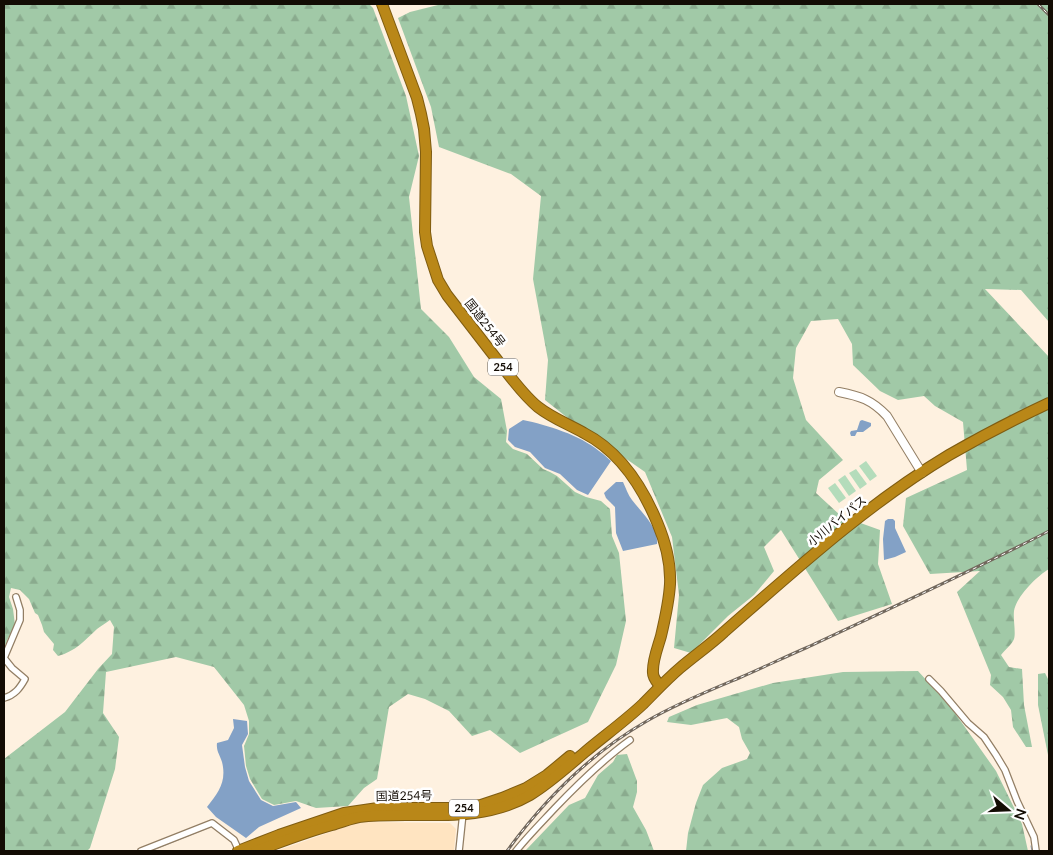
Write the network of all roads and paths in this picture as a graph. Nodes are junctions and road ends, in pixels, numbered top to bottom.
1 (382, 4) edge
2 (839, 392) dead end
3 (1049, 403) edge
4 (922, 473) junction
5 (16, 597) dead end
6 (929, 679) dead end
7 (660, 686) junction
8 (4, 698) edge
9 (630, 740) dead end
10 (463, 812) junction
11 (141, 851) edge
12 (238, 851) edge
13 (256, 851) edge
14 (459, 851) edge
15 (516, 851) edge
16 (1036, 851) edge

1 - 7 highway, 国道254号 / 254
2 - 4 street
3 - 4 highway, 小川バイパス / 254
4 - 7 highway, 小川バイパス / 254
5 - 8 street
6 - 16 street
7 - 10 highway, 国道254号 / 254
9 - 15 street
10 - 12 highway, 国道254号 / 254
10 - 13 highway, 国道254号 / 254
10 - 14 street
11 - 12 street

